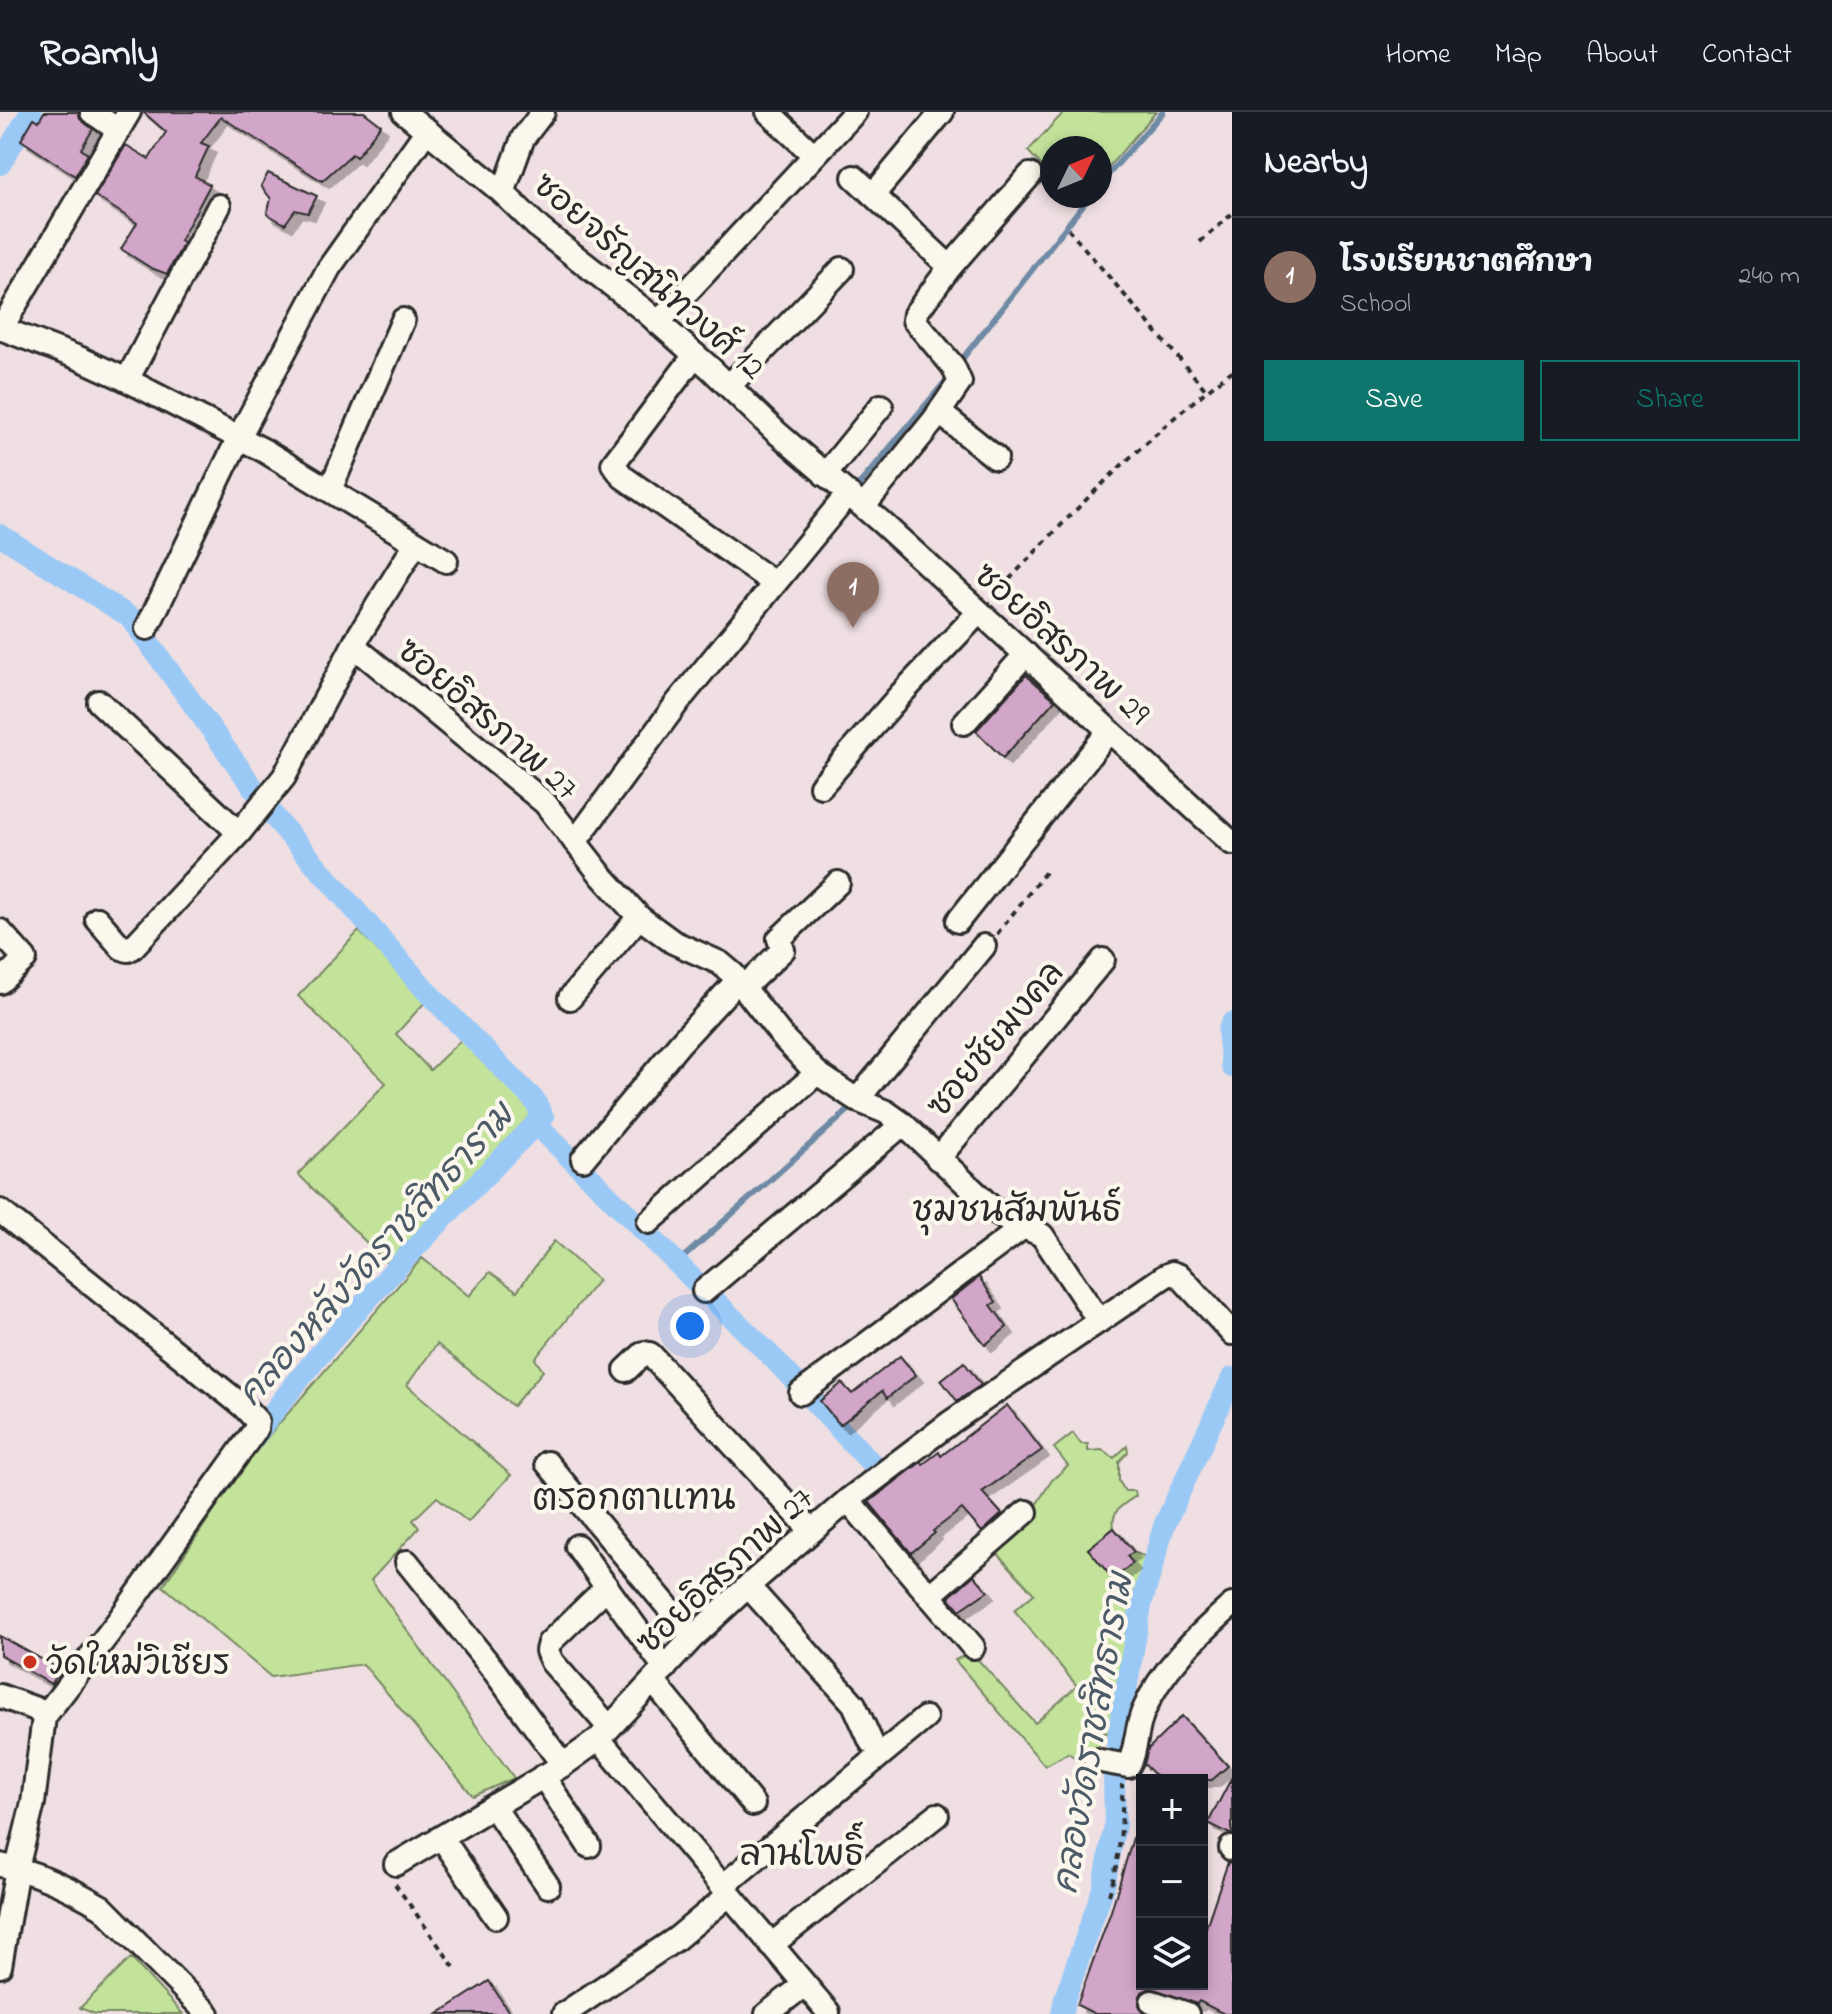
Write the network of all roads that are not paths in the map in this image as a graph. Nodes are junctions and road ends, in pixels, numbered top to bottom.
1 (92, 112) edge
2 (404, 112) edge
3 (543, 112) edge
4 (768, 112) edge
5 (855, 112) edge
6 (942, 112) edge
7 (124, 121) edge
8 (427, 130) junction
9 (814, 155) junction
10 (1030, 175) dead end
11 (854, 177) dead end
12 (503, 193) junction
13 (873, 195) junction
14 (219, 206) dead end
15 (950, 267) junction
16 (842, 269) dead end
17 (403, 320) dead end
18 (658, 323) junction
19 (0, 328) edge
20 (695, 355) junction
21 (127, 380) junction
22 (729, 386) junction
23 (881, 406) dead end
24 (939, 412) junction
25 (238, 439) junction
26 (996, 458) dead end
27 (825, 475) junction
28 (330, 490) junction
29 (856, 500) junction
30 (416, 543) junction
31 (446, 561) dead end
32 (774, 583) junction
33 (979, 612) junction
34 (147, 628) dead end
35 (354, 646) junction
36 (1026, 654) junction
37 (99, 702) dead end
38 (964, 723) dead end
39 (1109, 731) junction
40 (821, 786) dead end
41 (246, 825) junction
42 (575, 842) junction
43 (1232, 843) edge
44 (838, 883) dead end
45 (639, 917) junction
46 (97, 919) dead end
47 (958, 921) dead end
48 (0, 931) edge
49 (984, 946) road end
50 (1103, 960) dead end
51 (0, 982) edge
52 (741, 984) junction
53 (570, 998) dead end
54 (817, 1073) junction
55 (857, 1100) junction
56 (903, 1124) junction
57 (583, 1159) dead end
58 (938, 1159) junction
59 (0, 1211) edge
60 (649, 1222) dead end
61 (1022, 1228) junction
62 (704, 1291) dead end
63 (1099, 1321) junction
64 (1232, 1333) edge
65 (626, 1370) dead end
66 (801, 1393) dead end
67 (547, 1463) dead end
68 (848, 1500) junction
69 (1026, 1512) dead end
70 (812, 1531) junction
71 (577, 1546) dead end
72 (407, 1562) dead end
73 (748, 1586) junction
74 (607, 1587) junction
75 (929, 1596) junction
76 (1232, 1605) edge
77 (693, 1637) junction
78 (973, 1647) dead end
79 (659, 1674) junction
80 (0, 1696) edge
81 (44, 1717) junction
82 (925, 1718) dead end
83 (604, 1733) junction
84 (871, 1742) dead end
85 (1095, 1760) dead end
86 (553, 1770) junction
87 (753, 1804) dead end
88 (493, 1806) junction
89 (937, 1815) dead end
90 (442, 1838) junction
91 (589, 1846) dead end
92 (396, 1864) road end
93 (20, 1870) edge
94 (548, 1886) dead end
95 (727, 1890) junction
96 (496, 1917) dead end
97 (771, 1945) junction
98 (0, 1966) edge
99 (804, 1985) junction
100 (1152, 2002) dead end
101 (828, 2012) dead end
102 (208, 2014) edge
103 (564, 2014) edge
104 (767, 2014) edge
105 (1187, 2014) edge

1 - 7 street
2 - 8 street, ซอยจรัญสนิทวงศ์ 12
3 - 12 street
4 - 9 street
5 - 9 street
6 - 13 street
7 - 19 street
8 - 12 street, ซอยจรัญสนิทวงศ์ 12
8 - 25 street
9 - 18 street
10 - 15 street
11 - 13 street
12 - 18 street, ซอยจรัญสนิทวงศ์ 12
13 - 15 street
14 - 21 street
15 - 24 street
16 - 22 street
17 - 28 street
18 - 20 street, ซอยจรัญสนิทวงศ์ 12
19 - 21 street
20 - 22 street, ซอยจรัญสนิทวงศ์ 12
20 - 32 street
21 - 25 street
22 - 27 street, ซอยจรัญสนิทวงศ์ 12
23 - 27 street
24 - 26 street
24 - 29 street
25 - 28 street
25 - 34 street
27 - 29 street, ซอยจรัญสนิทวงศ์ 12
28 - 30 street
29 - 32 street
29 - 33 street, ซอยอิสรภาพ 29
30 - 31 street
30 - 35 street
32 - 42 street
33 - 36 street, ซอยอิสรภาพ 29
33 - 40 street
35 - 41 street
35 - 42 street, ซอยอิสรภาพ 27
36 - 38 street
36 - 39 street, ซอยอิสรภาพ 29
37 - 41 street
39 - 43 street, ซอยอิสรภาพ 29
39 - 47 street
41 - 46 street
42 - 45 street, ซอยอิสรภาพ 27
44 - 52 street
45 - 52 street, ซอยอิสรภาพ 27
45 - 53 street
48 - 51 street
49 - 55 street
50 - 58 street, ซอยชัยมงคล
52 - 54 street, ซอยอิสรภาพ 27
52 - 57 street
54 - 55 street, ซอยอิสรภาพ 27
54 - 60 street
55 - 56 street, ซอยอิสรภาพ 27
56 - 58 street, ซอยอิสรภาพ 27
56 - 62 street
58 - 61 street, ซอยอิสรภาพ 27
59 - 81 street
61 - 63 street, ซอยอิสรภาพ 27
61 - 66 street
63 - 64 street, ซอยอิสรภาพ 27
63 - 68 street, ซอยอิสรภาพ 27
65 - 70 street
67 - 77 street
68 - 70 street, ซอยอิสรภาพ 27
68 - 75 street
69 - 75 street
70 - 73 street, ซอยอิสรภาพ 27
71 - 74 street
72 - 86 street
73 - 77 street, ซอยอิสรภาพ 27
73 - 84 street
74 - 79 street
74 - 83 street
75 - 78 street
76 - 85 street
77 - 79 street, ซอยอิสรภาพ 27
79 - 83 street, ซอยอิสรภาพ 27
79 - 87 street
80 - 81 street
81 - 93 street
82 - 95 street
83 - 86 street, ซอยอิสรภาพ 27
83 - 95 street
86 - 88 street, ซอยอิสรภาพ 27
86 - 91 street
88 - 90 street, ซอยอิสรภาพ 27
88 - 94 street
89 - 97 street
90 - 92 street, ซอยอิสรภาพ 27
90 - 96 street
93 - 98 street
93 - 102 street
95 - 97 street
95 - 103 street
97 - 99 street
99 - 101 street
99 - 104 street
100 - 105 street

